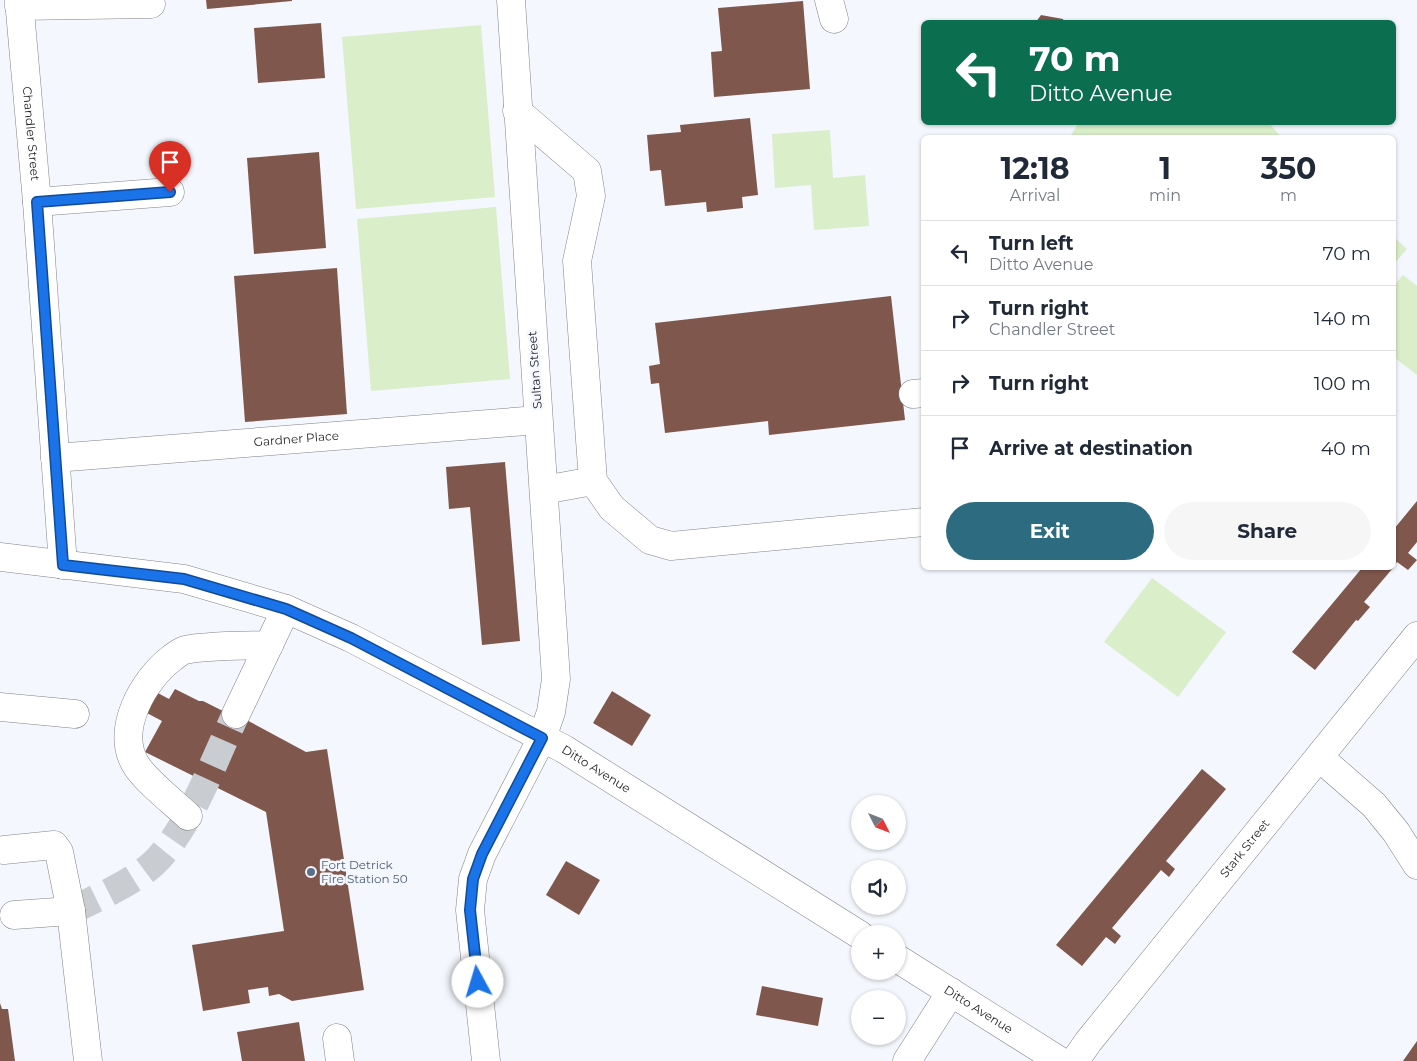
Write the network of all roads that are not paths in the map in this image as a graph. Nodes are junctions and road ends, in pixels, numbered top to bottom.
1 (514, 0) edge
2 (19, 3) edge
3 (151, 4) dead end
4 (516, 111) junction
5 (170, 192) dead end
6 (37, 202) junction
7 (538, 420) junction
8 (55, 458) junction
9 (593, 481) junction
10 (544, 490) junction
11 (921, 522) edge
12 (0, 558) edge
13 (63, 565) junction
14 (286, 609) junction
15 (1417, 636) edge
16 (269, 644) junction
17 (0, 707) edge
18 (75, 714) dead end
19 (236, 714) tunnel mouth
20 (542, 738) junction
21 (1320, 758) junction
22 (188, 816) dead end
23 (4, 850) dead end
24 (1417, 865) edge
25 (71, 911) junction
26 (14, 915) dead end
27 (851, 929) edge
28 (906, 964) edge
29 (951, 992) junction
30 (88, 1061) edge
31 (486, 1061) edge
32 (907, 1061) edge
33 (1060, 1061) edge
34 (1075, 1061) edge

1 - 4 street, Sultan Street
2 - 3 street
2 - 6 street, Chandler Street
4 - 7 street, Sultan Street
4 - 9 street
5 - 6 street
6 - 8 street, Chandler Street
7 - 8 street, Gardner Place
7 - 10 street, Sultan Street
8 - 13 street, Chandler Street
9 - 10 street
9 - 11 street
10 - 20 street, Sultan Street
12 - 13 street, Ditto Avenue
13 - 14 street, Ditto Avenue
14 - 16 street
14 - 20 street, Ditto Avenue
15 - 21 street, Stark Street
16 - 19 street
16 - 22 street
17 - 18 street
20 - 27 street, Ditto Avenue
20 - 31 street, Sultan Street
21 - 24 street
21 - 34 street, Stark Street
23 - 25 street
25 - 26 street
25 - 30 street
28 - 29 street, Ditto Avenue
29 - 32 street
29 - 33 street, Ditto Avenue

